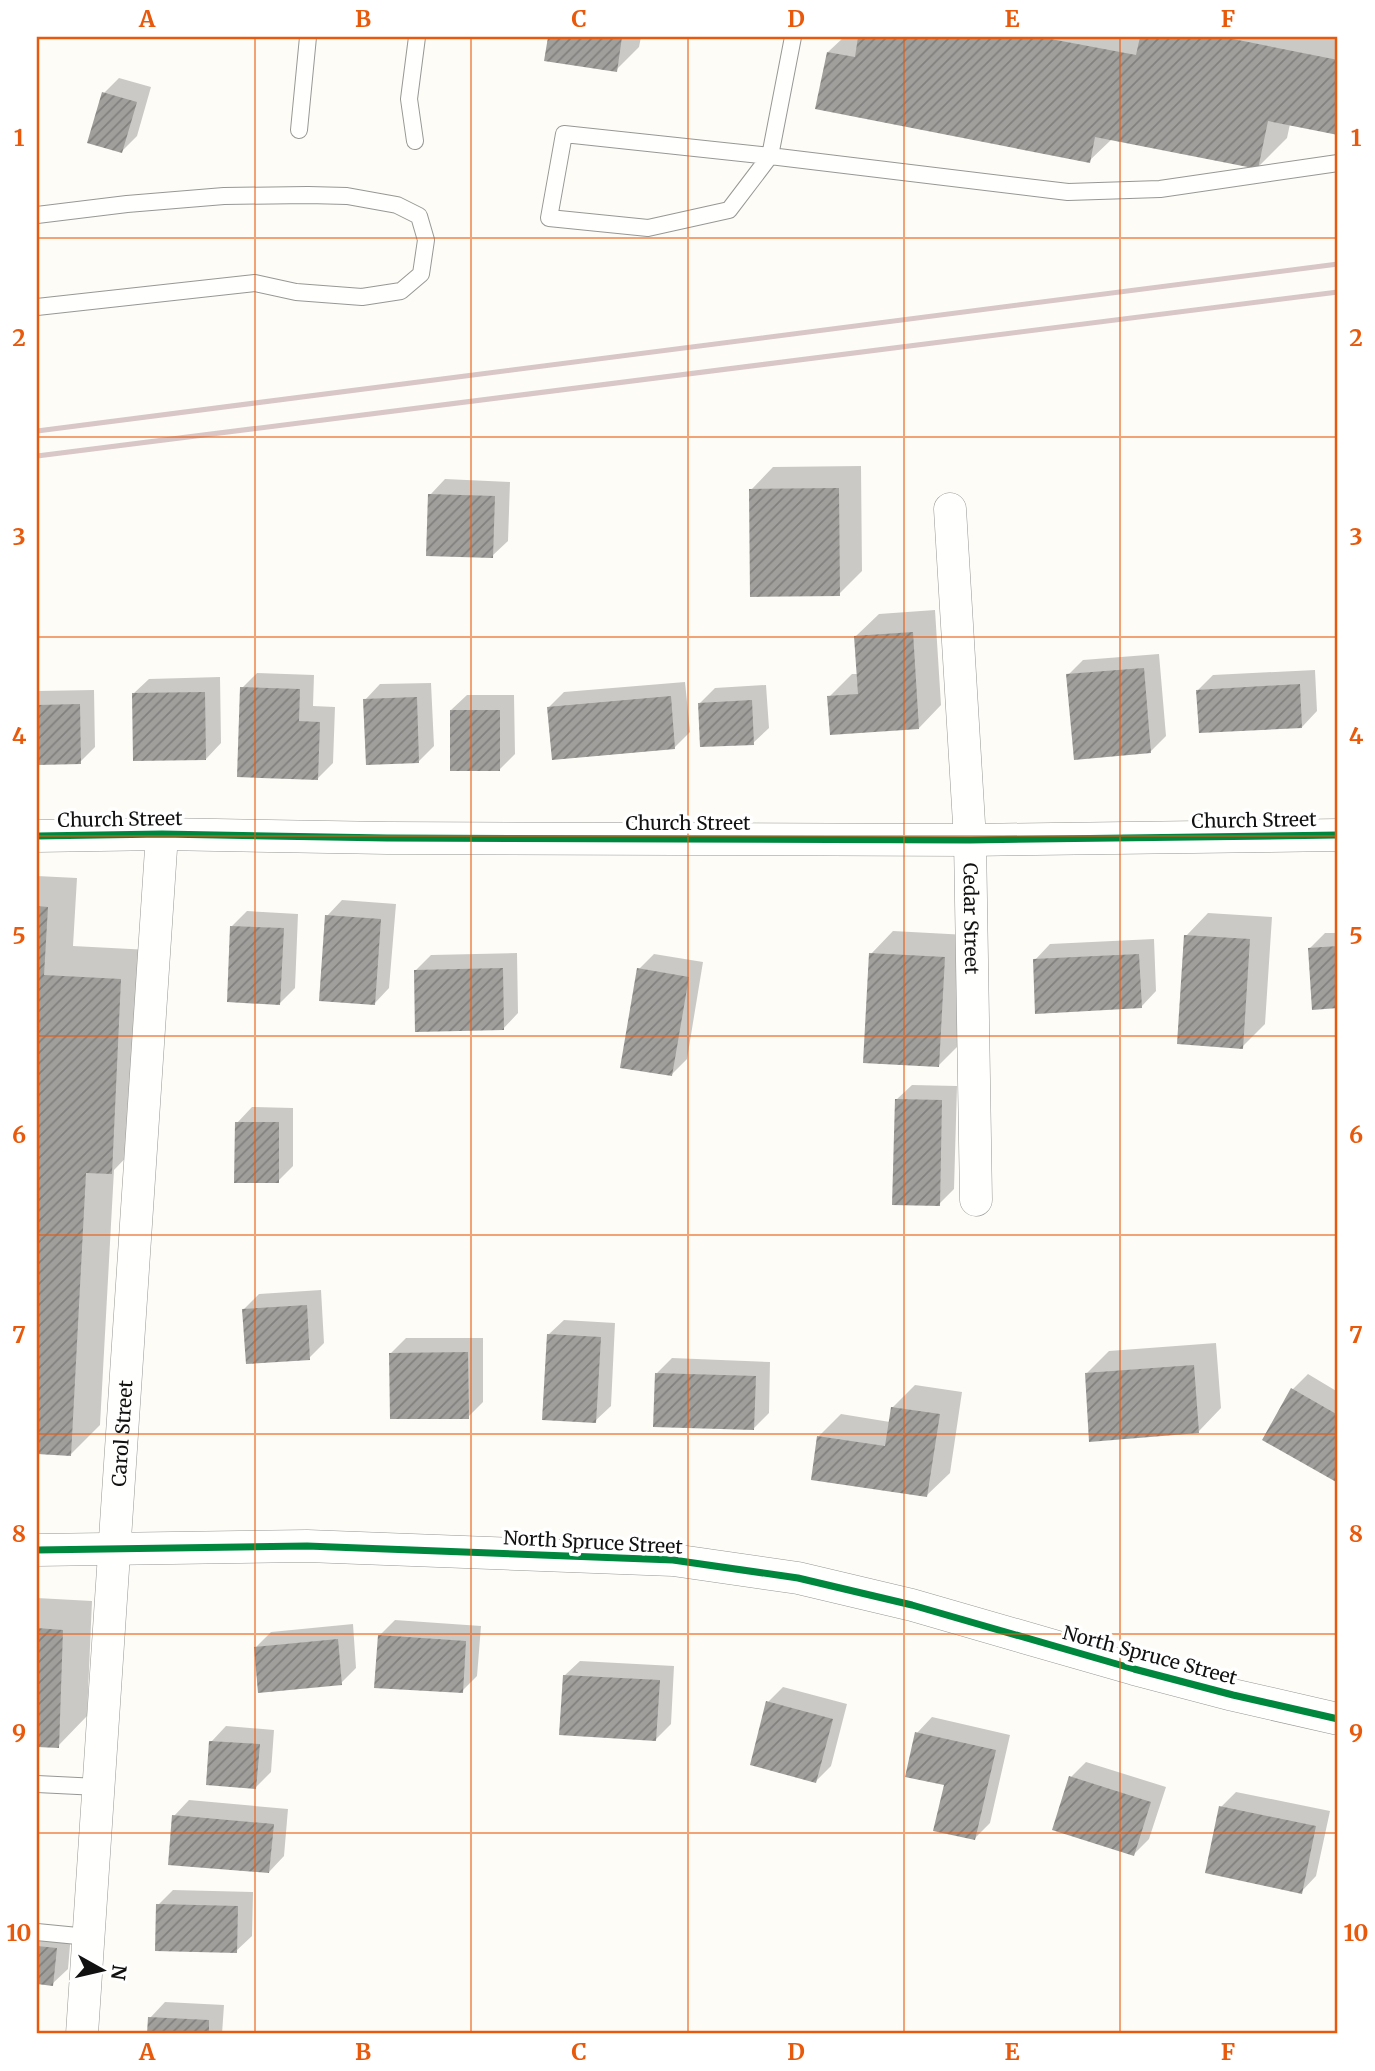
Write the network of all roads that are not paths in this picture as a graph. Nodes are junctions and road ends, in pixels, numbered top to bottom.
1 (308, 37) edge
2 (417, 37) edge
3 (793, 37) edge
4 (299, 130) dead end
5 (415, 141) dead end
6 (770, 156) junction
7 (1338, 163) edge
8 (37, 215) edge
9 (37, 307) edge
10 (950, 509) dead end
11 (162, 834) junction
12 (1338, 835) edge
13 (37, 836) edge
14 (970, 840) junction
15 (976, 1200) dead end
16 (37, 1549) edge
17 (114, 1549) junction
18 (1338, 1719) edge
19 (37, 1784) edge
20 (98, 1787) junction
21 (37, 1932) edge
22 (88, 1937) junction
23 (82, 2034) edge

1 - 4 lane
2 - 5 lane
3 - 6 lane
6 - 6 lane
6 - 7 lane
8 - 9 lane
10 - 14 street, Cedar Street
11 - 13 street, Church Street
11 - 14 street, Church Street
11 - 17 street, Carol Street
12 - 14 street, Church Street
14 - 15 street, Cedar Street
16 - 17 street, North Spruce Street
17 - 18 street, North Spruce Street
17 - 20 street, Carol Street
19 - 20 lane
20 - 22 street, Carol Street
21 - 22 lane
22 - 23 street, Carol Street

